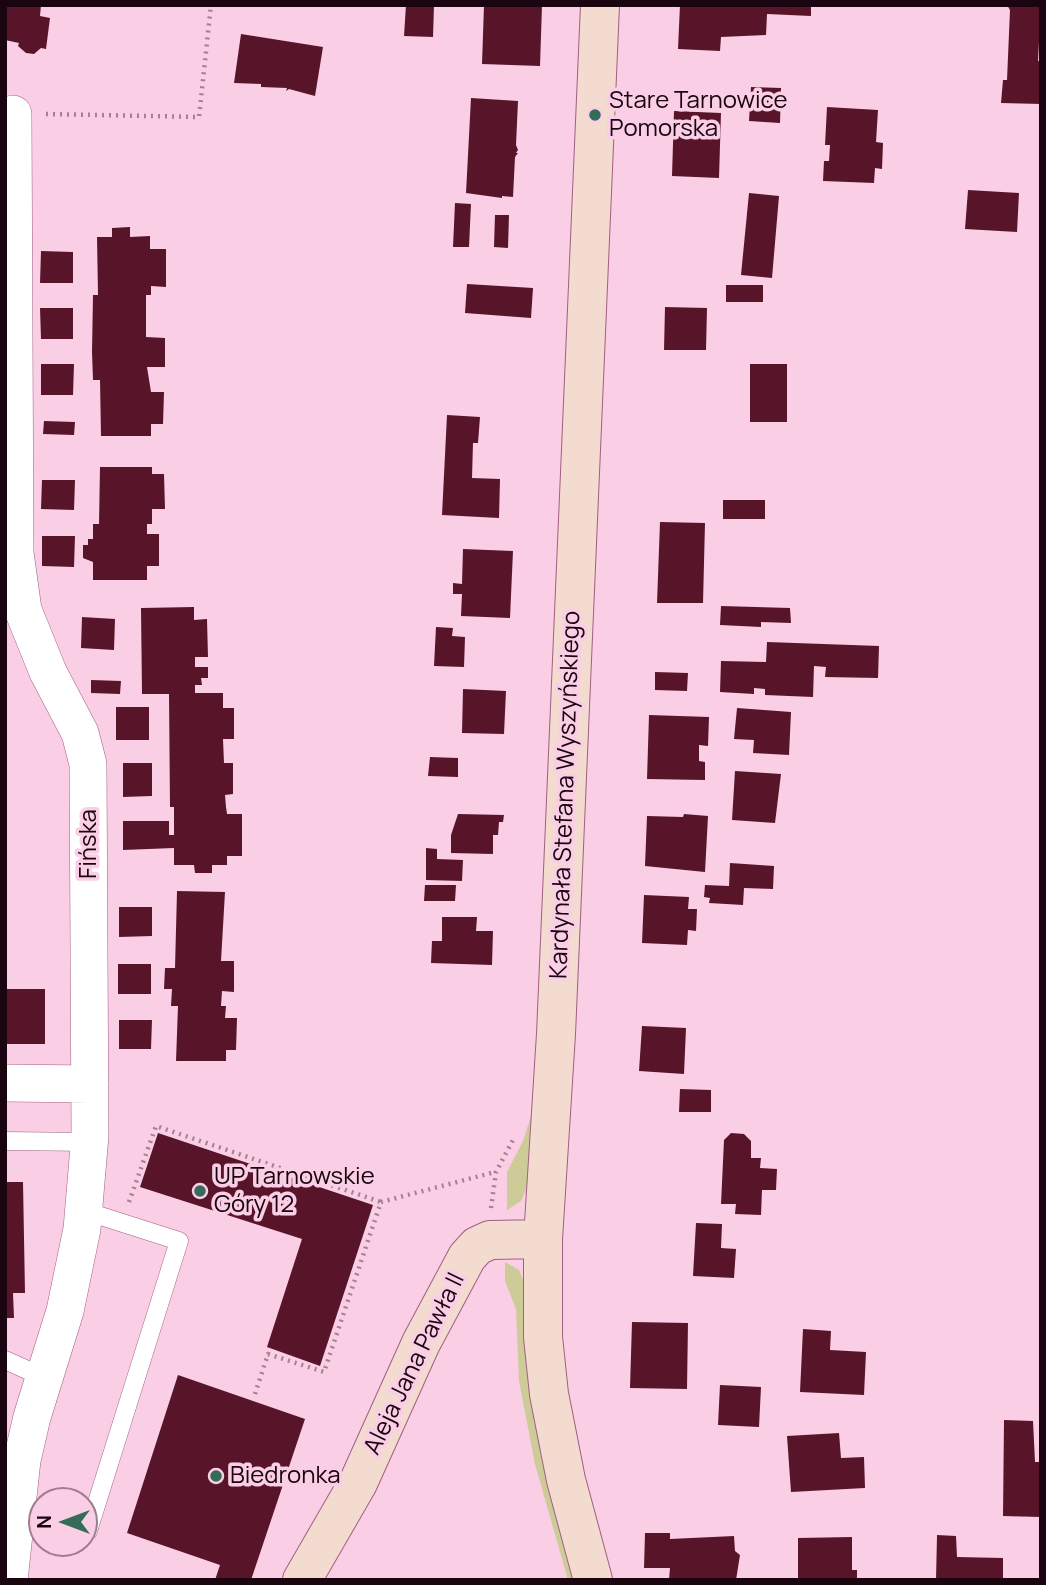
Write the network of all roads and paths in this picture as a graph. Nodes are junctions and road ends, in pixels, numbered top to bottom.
1 (211, 5) edge
2 (600, 5) edge
3 (13, 114) joint
4 (9, 270) edge
5 (14, 610) edge
6 (5, 1083) edge
7 (90, 1084) junction
8 (5, 1140) edge
9 (90, 1142) junction
10 (496, 1172) dead end
11 (122, 1200) dead end
12 (381, 1202) junction
13 (85, 1211) junction
14 (543, 1239) junction
15 (5, 1360) edge
16 (43, 1377) junction
17 (255, 1394) dead end
18 (98, 1499) edge
19 (28, 1519) edge
20 (9, 1580) edge
21 (302, 1580) edge
22 (593, 1580) edge

1 - 3 path
2 - 14 street, Kardynała Stefana Wyszyńskiego
3 - 4 street, Fińska
4 - 5 street, Fińska
5 - 7 street, Fińska
6 - 7 street
7 - 9 street, Fińska
8 - 9 lane
9 - 13 street, Fińska
10 - 12 path
11 - 12 path
12 - 17 path
13 - 16 street, Fińska
13 - 18 lane
14 - 21 street, Aleja Jana Pawła II
14 - 22 street, Kardynała Stefana Wyszyńskiego
15 - 16 lane
16 - 19 street, Fińska
19 - 20 street, Fińska

